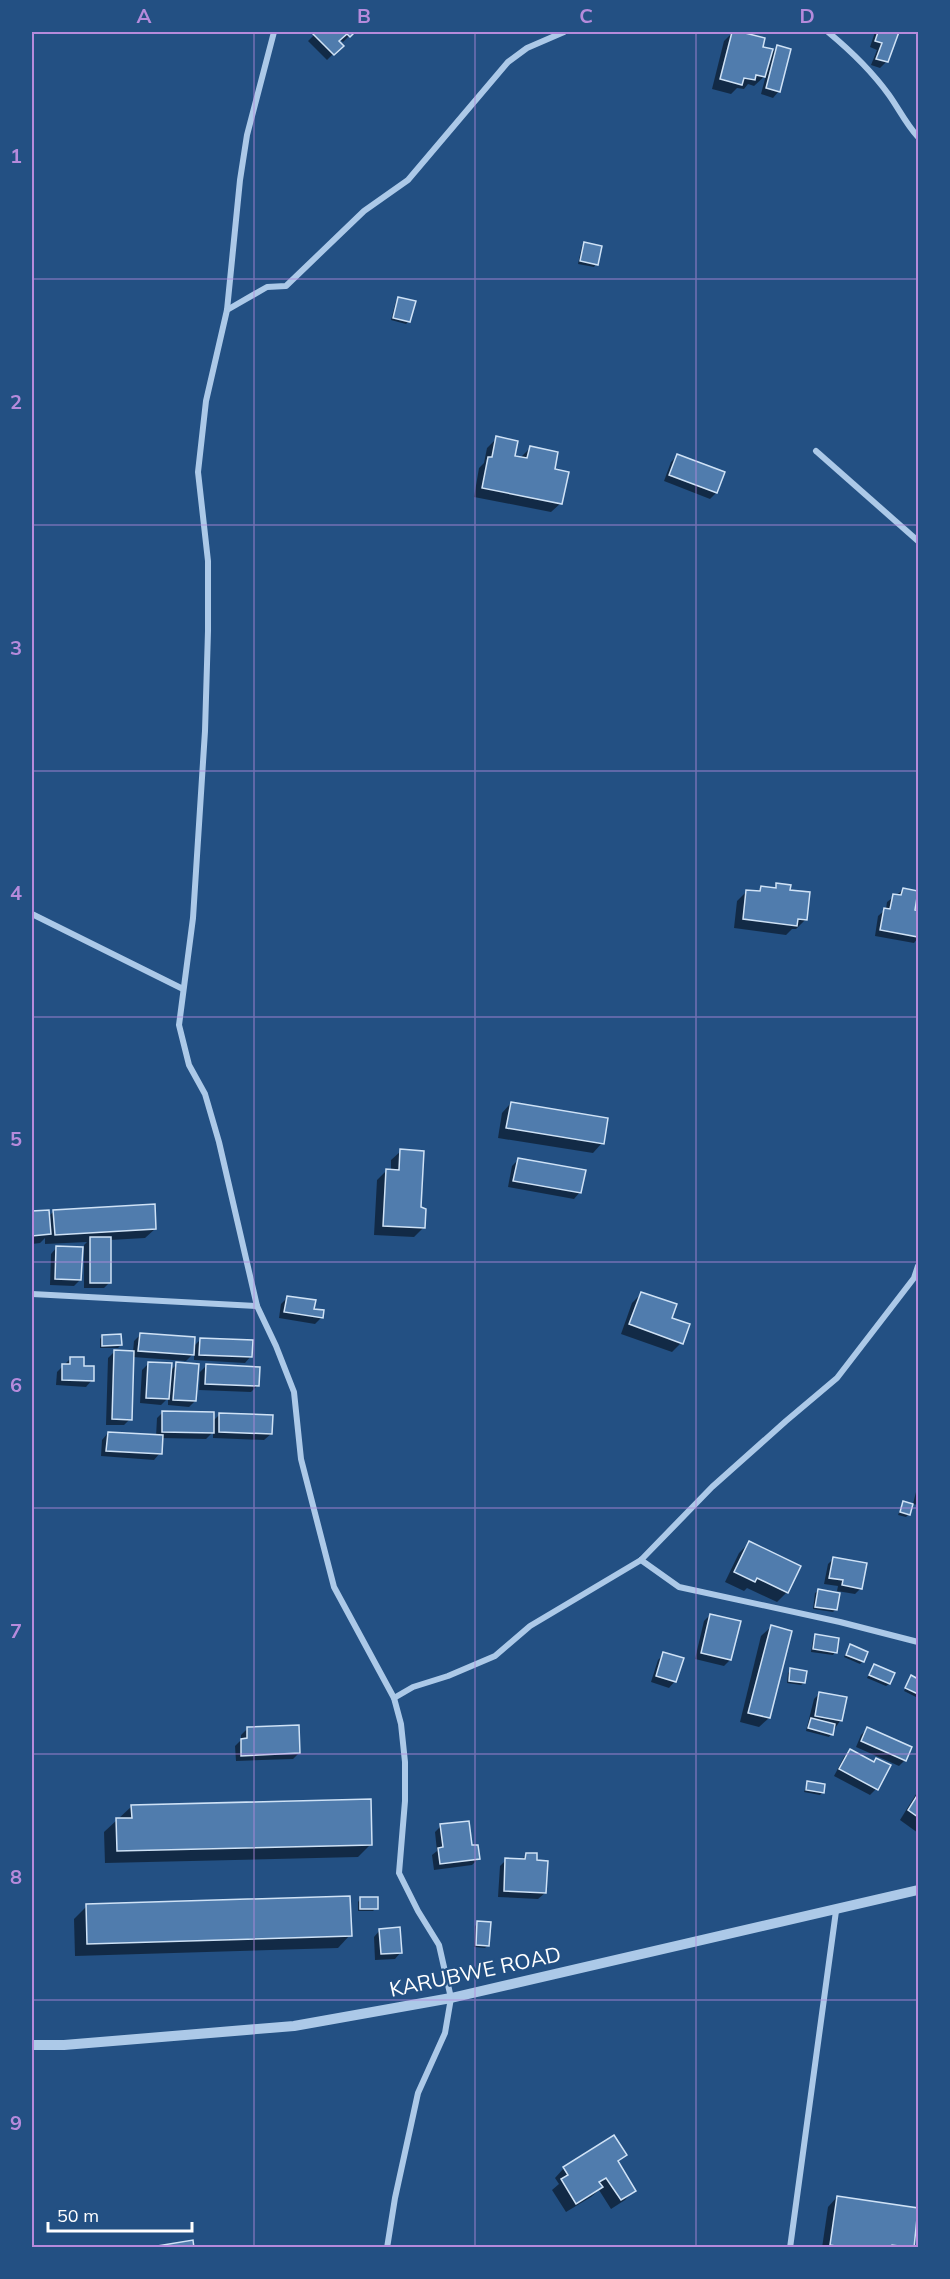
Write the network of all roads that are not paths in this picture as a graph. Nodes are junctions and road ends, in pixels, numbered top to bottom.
1 (274, 32) edge
2 (564, 32) edge
3 (828, 32) edge
4 (918, 137) edge
5 (227, 310) junction
6 (816, 451) dead end
7 (918, 541) edge
8 (32, 914) edge
9 (183, 989) junction
10 (918, 1266) edge
11 (32, 1294) edge
12 (257, 1306) junction
13 (641, 1560) junction
14 (918, 1642) edge
15 (394, 1698) junction
16 (918, 1890) edge
17 (836, 1911) junction
18 (451, 1998) junction
19 (32, 2045) edge
20 (387, 2247) edge
21 (789, 2247) edge

1 - 5 street
2 - 5 street
3 - 4 street
5 - 9 street
6 - 7 street
8 - 9 street
9 - 12 street
10 - 13 street
11 - 12 street
12 - 15 street
13 - 14 street
13 - 15 street
15 - 18 street
16 - 17 street, KARUBWE ROAD
17 - 18 street, KARUBWE ROAD
17 - 21 street
18 - 19 street, KARUBWE ROAD
18 - 20 street

